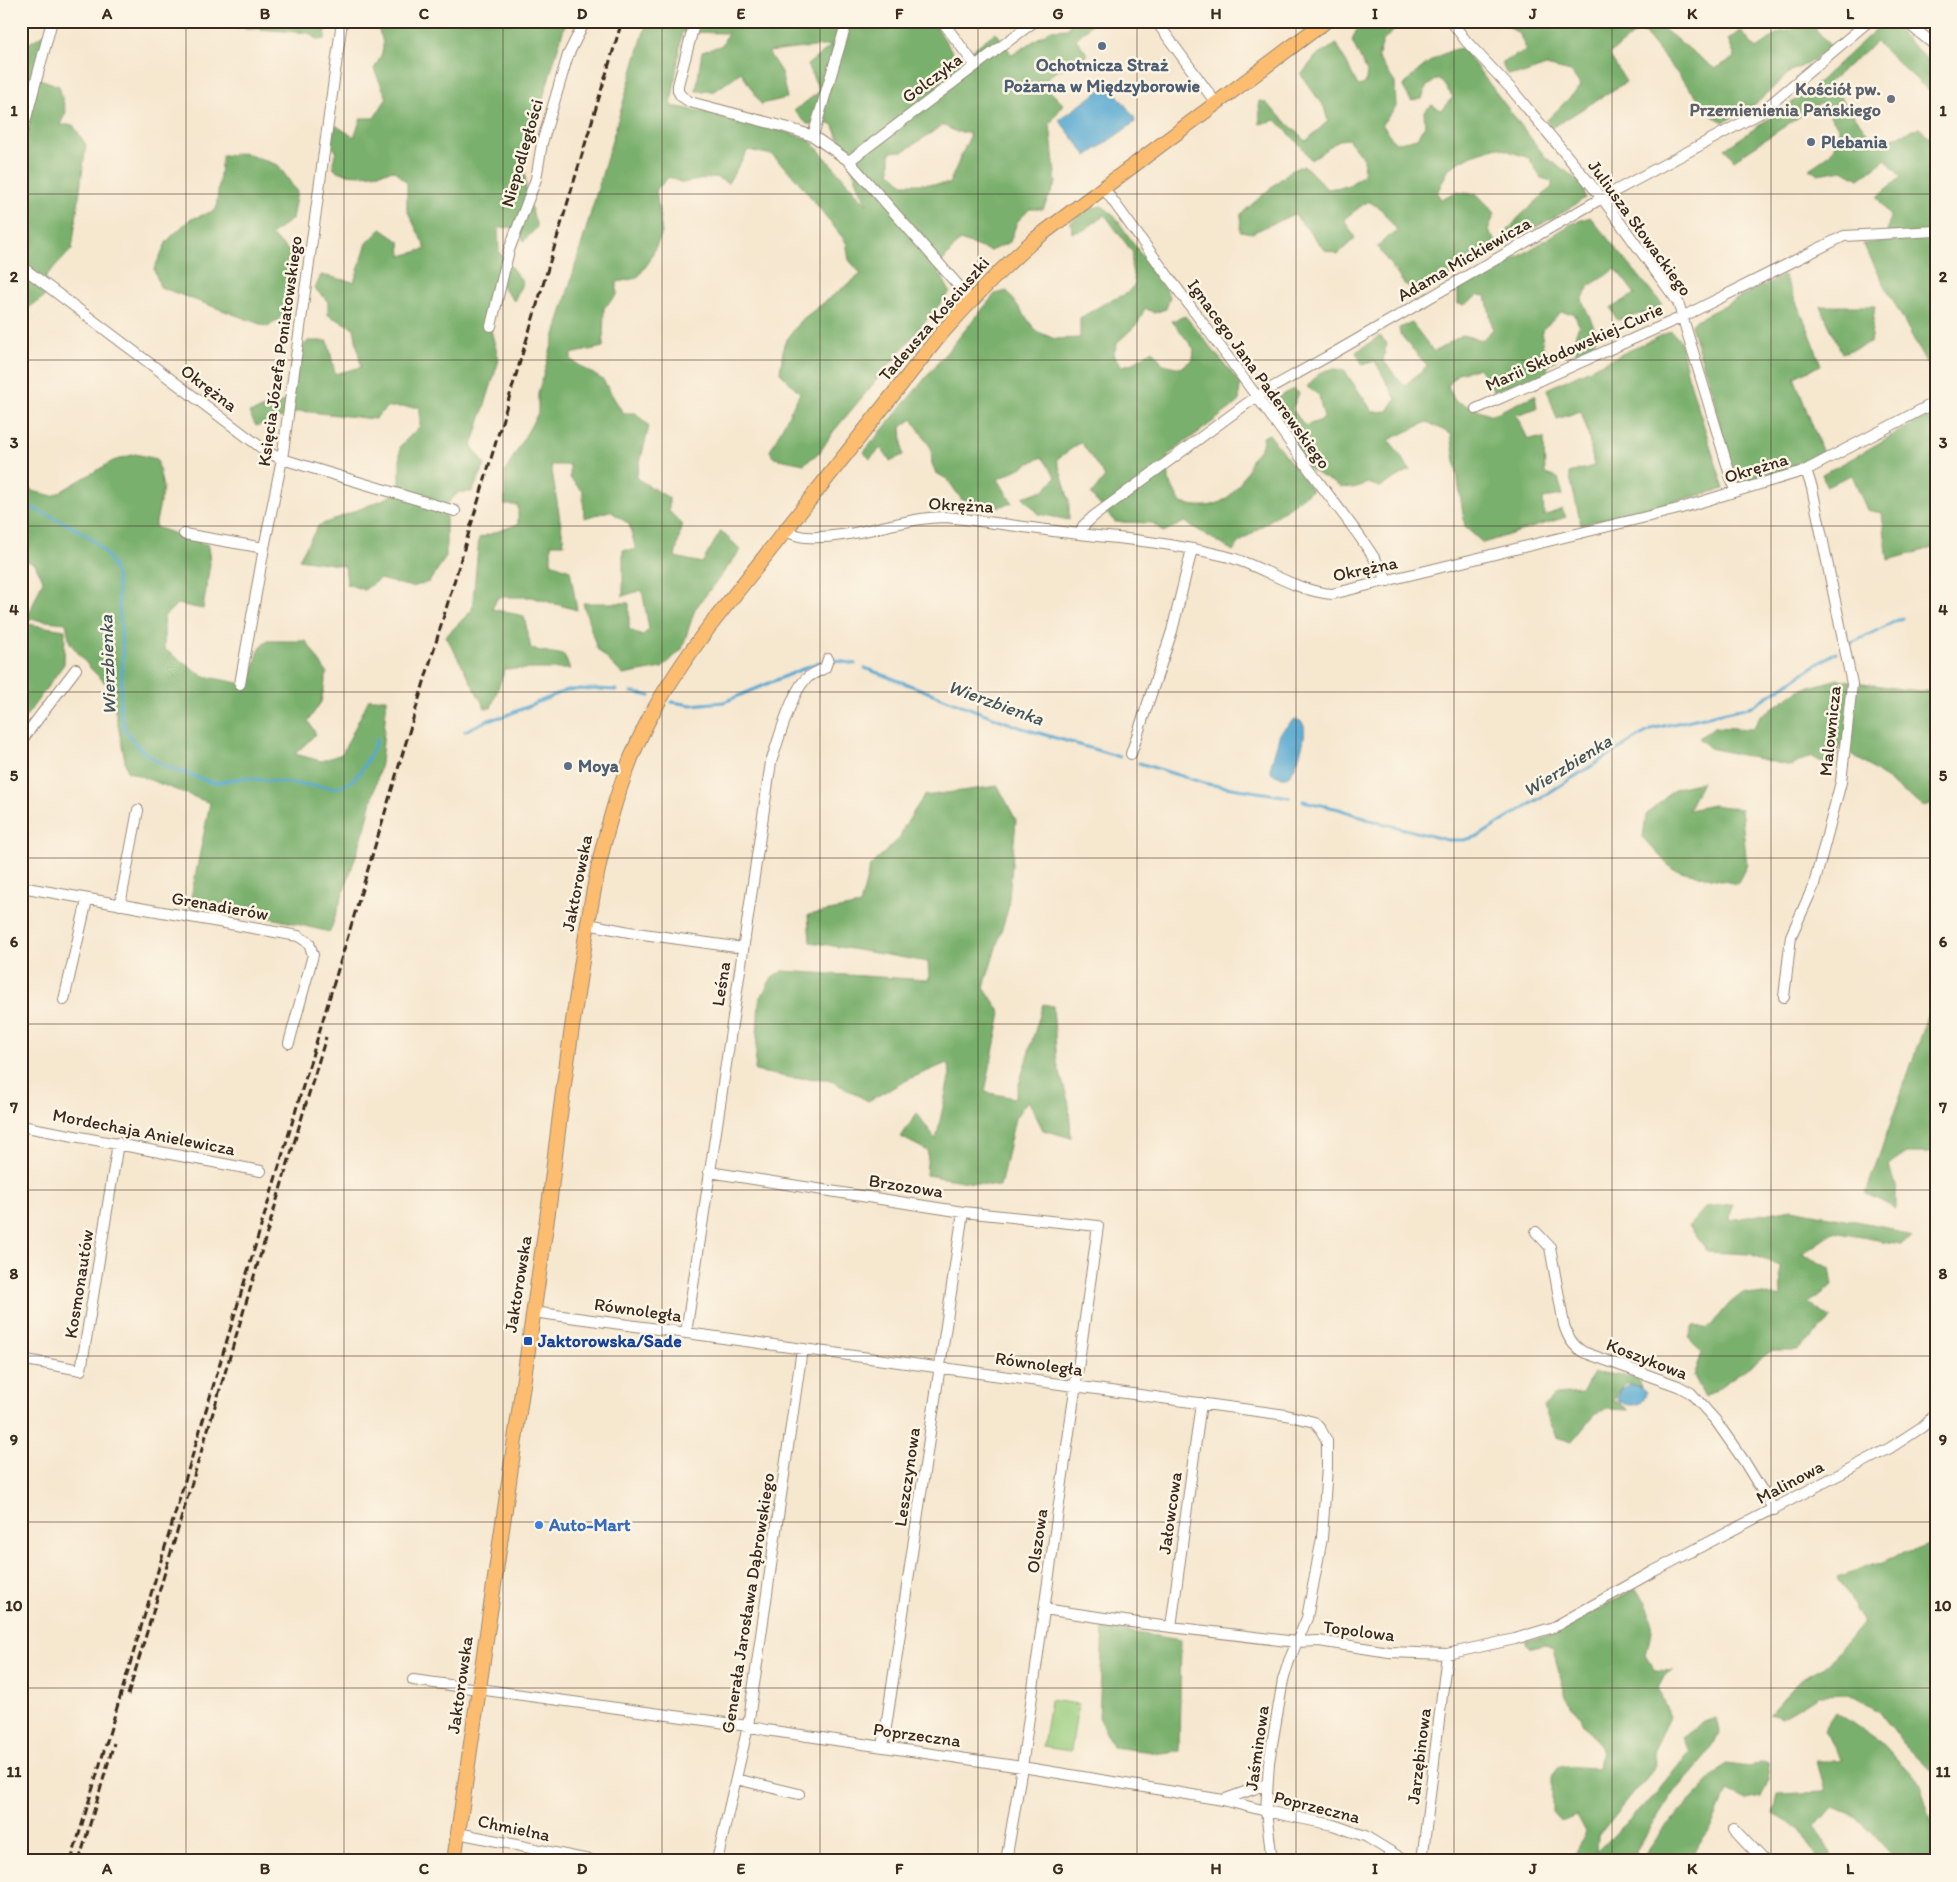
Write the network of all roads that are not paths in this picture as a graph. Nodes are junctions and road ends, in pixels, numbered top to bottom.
1 (52, 21) edge
2 (342, 21) edge
3 (585, 21) edge
4 (696, 21) edge
5 (847, 21) edge
6 (942, 21) edge
7 (1035, 21) edge
8 (1156, 21) edge
9 (1326, 21) edge
10 (1451, 21) edge
11 (1869, 21) edge
12 (1905, 21) edge
13 (1936, 46) edge
14 (975, 66) junction
15 (1216, 103) junction
16 (813, 136) junction
17 (21, 137) edge
18 (849, 161) junction
19 (1103, 187) junction
20 (1602, 198) junction
21 (1936, 231) edge
22 (21, 266) edge
23 (971, 300) junction
24 (1682, 317) junction
25 (491, 326) dead end
26 (1257, 396) junction
27 (1936, 402) edge
28 (1476, 408) dead end
29 (282, 459) junction
30 (1806, 470) junction
31 (1736, 491) junction
32 (455, 511) dead end
33 (784, 532) junction
34 (184, 534) dead end
35 (1081, 534) junction
36 (264, 548) junction
37 (1192, 549) junction
38 (1388, 581) junction
39 (828, 658) dead end
40 (76, 669) dead end
41 (240, 684) dead end
42 (649, 720) joint
43 (21, 741) edge
44 (1131, 754) dead end
45 (138, 810) dead end
46 (21, 888) edge
47 (87, 900) junction
48 (120, 905) junction
49 (588, 924) junction
50 (743, 948) junction
51 (1784, 997) dead end
52 (64, 1000) dead end
53 (289, 1044) dead end
54 (21, 1126) edge
55 (118, 1143) junction
56 (261, 1171) dead end
57 (709, 1172) junction
58 (963, 1212) junction
59 (1098, 1226) joint
60 (1536, 1232) dead end
61 (533, 1312) junction
62 (686, 1333) junction
63 (802, 1349) junction
64 (21, 1359) edge
65 (939, 1366) junction
66 (1075, 1385) junction
67 (1201, 1403) junction
68 (1936, 1414) edge
69 (1774, 1510) junction
70 (1654, 1571) joint
71 (1044, 1609) junction
72 (1171, 1627) junction
73 (1296, 1642) junction
74 (1448, 1654) junction
75 (413, 1680) dead end
76 (478, 1689) junction
77 (748, 1726) junction
78 (883, 1747) junction
79 (1022, 1767) junction
80 (736, 1779) junction
81 (1267, 1784) junction
82 (799, 1794) dead end
83 (1223, 1800) junction
84 (1266, 1811) junction
85 (1734, 1829) dead end
86 (458, 1833) junction
87 (454, 1861) edge
88 (594, 1861) edge
89 (717, 1861) edge
90 (1006, 1861) edge
91 (1272, 1861) edge
92 (1406, 1861) edge
93 (1422, 1861) edge
94 (1764, 1861) edge

1 - 17 street
2 - 29 street, Księcia Józefa Poniatowskiego
3 - 25 street, Niepodległości
4 - 16 street
5 - 16 street
6 - 14 street
7 - 14 street, Golczyka
8 - 15 street
9 - 15 main road, Tadeusza Kościuszki
10 - 20 street, Juliusza Słowackiego
11 - 20 street, Adama Mickiewicza
12 - 13 street
14 - 18 street, Golczyka
15 - 19 main road, Tadeusza Kościuszki
16 - 18 street
18 - 23 street
19 - 23 main road, Tadeusza Kościuszki
19 - 26 street, Ignacego Jana Paderewskiego
20 - 24 street, Juliusza Słowackiego
20 - 26 street, Adama Mickiewicza
21 - 24 street, Marii Skłodowskiej-Curie
22 - 29 street, Okrężna
23 - 33 main road, Tadeusza Kościuszki
24 - 28 street, Marii Skłodowskiej-Curie
24 - 31 street, Juliusza Słowackiego
26 - 35 street, Adama Mickiewicza
26 - 38 street, Ignacego Jana Paderewskiego
27 - 30 street, Okrężna
29 - 32 street, Okrężna
29 - 36 street, Księcia Józefa Poniatowskiego
30 - 31 street, Okrężna
30 - 51 street, Malownicza
31 - 38 street, Okrężna
33 - 35 street, Okrężna
33 - 42 main road, Tadeusza Kościuszki
34 - 36 street
35 - 37 street, Okrężna
36 - 41 street, Księcia Józefa Poniatowskiego
37 - 38 street, Okrężna
37 - 44 street
39 - 50 street, Leśna
40 - 43 street
42 - 49 main road, Jaktorowska
45 - 48 street
46 - 47 street, Grenadierów
47 - 48 street, Grenadierów
47 - 52 street
48 - 53 street, Grenadierów
49 - 50 street
49 - 61 main road, Jaktorowska
50 - 57 street, Leśna
54 - 55 street, Mordechaja Anielewicza
55 - 56 street, Mordechaja Anielewicza
55 - 64 street, Kosmonautów
57 - 58 street, Brzozowa
57 - 62 street, Leśna
58 - 59 street, Brzozowa
58 - 65 street, Leszczynowa
59 - 66 street, Olszowa
60 - 69 street, Koszykowa
61 - 62 street, Równoległa
61 - 76 main road, Jaktorowska
62 - 63 street, Równoległa
63 - 65 street, Równoległa
63 - 77 street, Generała Jarosława Dąbrowskiego
65 - 66 street, Równoległa
65 - 78 street, Leszczynowa
66 - 67 street, Równoległa
66 - 71 street, Olszowa
67 - 72 street, Jałowcowa
67 - 73 street, Równoległa
68 - 69 street, Malinowa
69 - 70 street, Malinowa
70 - 74 street, Topolowa
71 - 72 street, Topolowa
71 - 79 street, Olszowa
72 - 73 street, Topolowa
73 - 74 street, Topolowa
73 - 81 street, Jaśminowa
74 - 93 street, Jarzębinowa
75 - 76 street, Poprzeczna
76 - 77 street, Poprzeczna
76 - 86 main road, Jaktorowska
77 - 78 street, Poprzeczna
77 - 80 street, Generała Jarosława Dąbrowskiego
78 - 79 street, Poprzeczna
79 - 83 street, Poprzeczna
79 - 90 street, Olszowa
80 - 82 street
80 - 89 street, Generała Jarosława Dąbrowskiego
81 - 83 street
81 - 84 street, Jaśminowa
83 - 84 street, Poprzeczna
84 - 91 street, Jaśminowa
84 - 92 street, Poprzeczna
85 - 94 street
86 - 87 main road, Jaktorowska
86 - 88 street, Chmielna

